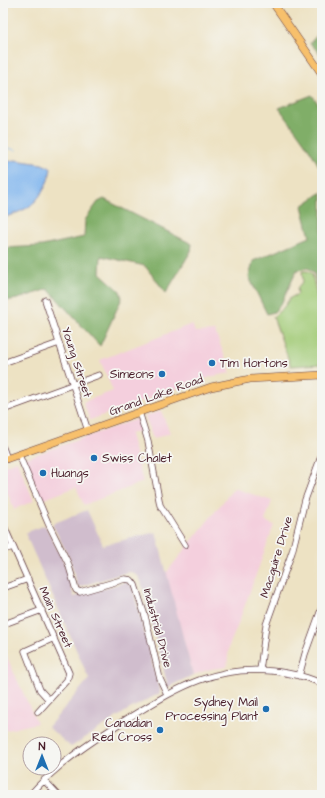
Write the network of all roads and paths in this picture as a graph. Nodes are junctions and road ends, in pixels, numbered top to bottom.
1 (273, 3) edge
2 (322, 74) edge
3 (45, 300) dead end
4 (60, 343) junction
5 (3, 363) edge
6 (99, 375) dead end
7 (322, 375) edge
8 (73, 384) junction
9 (3, 410) edge
10 (139, 412) junction
11 (88, 431) junction
12 (3, 448) edge
13 (322, 454) edge
14 (19, 455) junction
15 (5, 460) edge
16 (3, 524) edge
17 (185, 545) dead end
18 (13, 546) junction
19 (3, 550) edge
20 (28, 579) junction
21 (3, 588) edge
22 (322, 606) edge
23 (42, 610) junction
24 (4, 624) edge
25 (54, 638) junction
26 (260, 670) junction
27 (300, 676) junction
28 (322, 684) edge
29 (166, 694) junction
30 (49, 700) junction
31 (38, 712) dead end
32 (44, 780) junction
33 (30, 795) edge
34 (58, 795) edge

1 - 2 main road
3 - 4 street, Young Street
4 - 5 street
4 - 8 street, Young Street
6 - 8 street
7 - 10 main road, Grand Lake Road
8 - 9 street
8 - 11 street, Young Street
10 - 11 main road, Grand Lake Road
10 - 17 street
11 - 14 main road, Grand Lake Road
12 - 15 street
13 - 26 street, Macguire Drive
14 - 15 main road, Grand Lake Road
14 - 29 street, Industrial Drive
16 - 18 street, Main Street
18 - 19 street
18 - 20 street, Main Street
20 - 21 street
20 - 23 street, Main Street
22 - 27 street
23 - 24 street
23 - 25 street, Main Street
25 - 30 street, Main Street
25 - 30 street
26 - 27 street
26 - 29 street
27 - 28 street
29 - 32 street
30 - 31 street, Main Street
32 - 33 street
32 - 34 street

